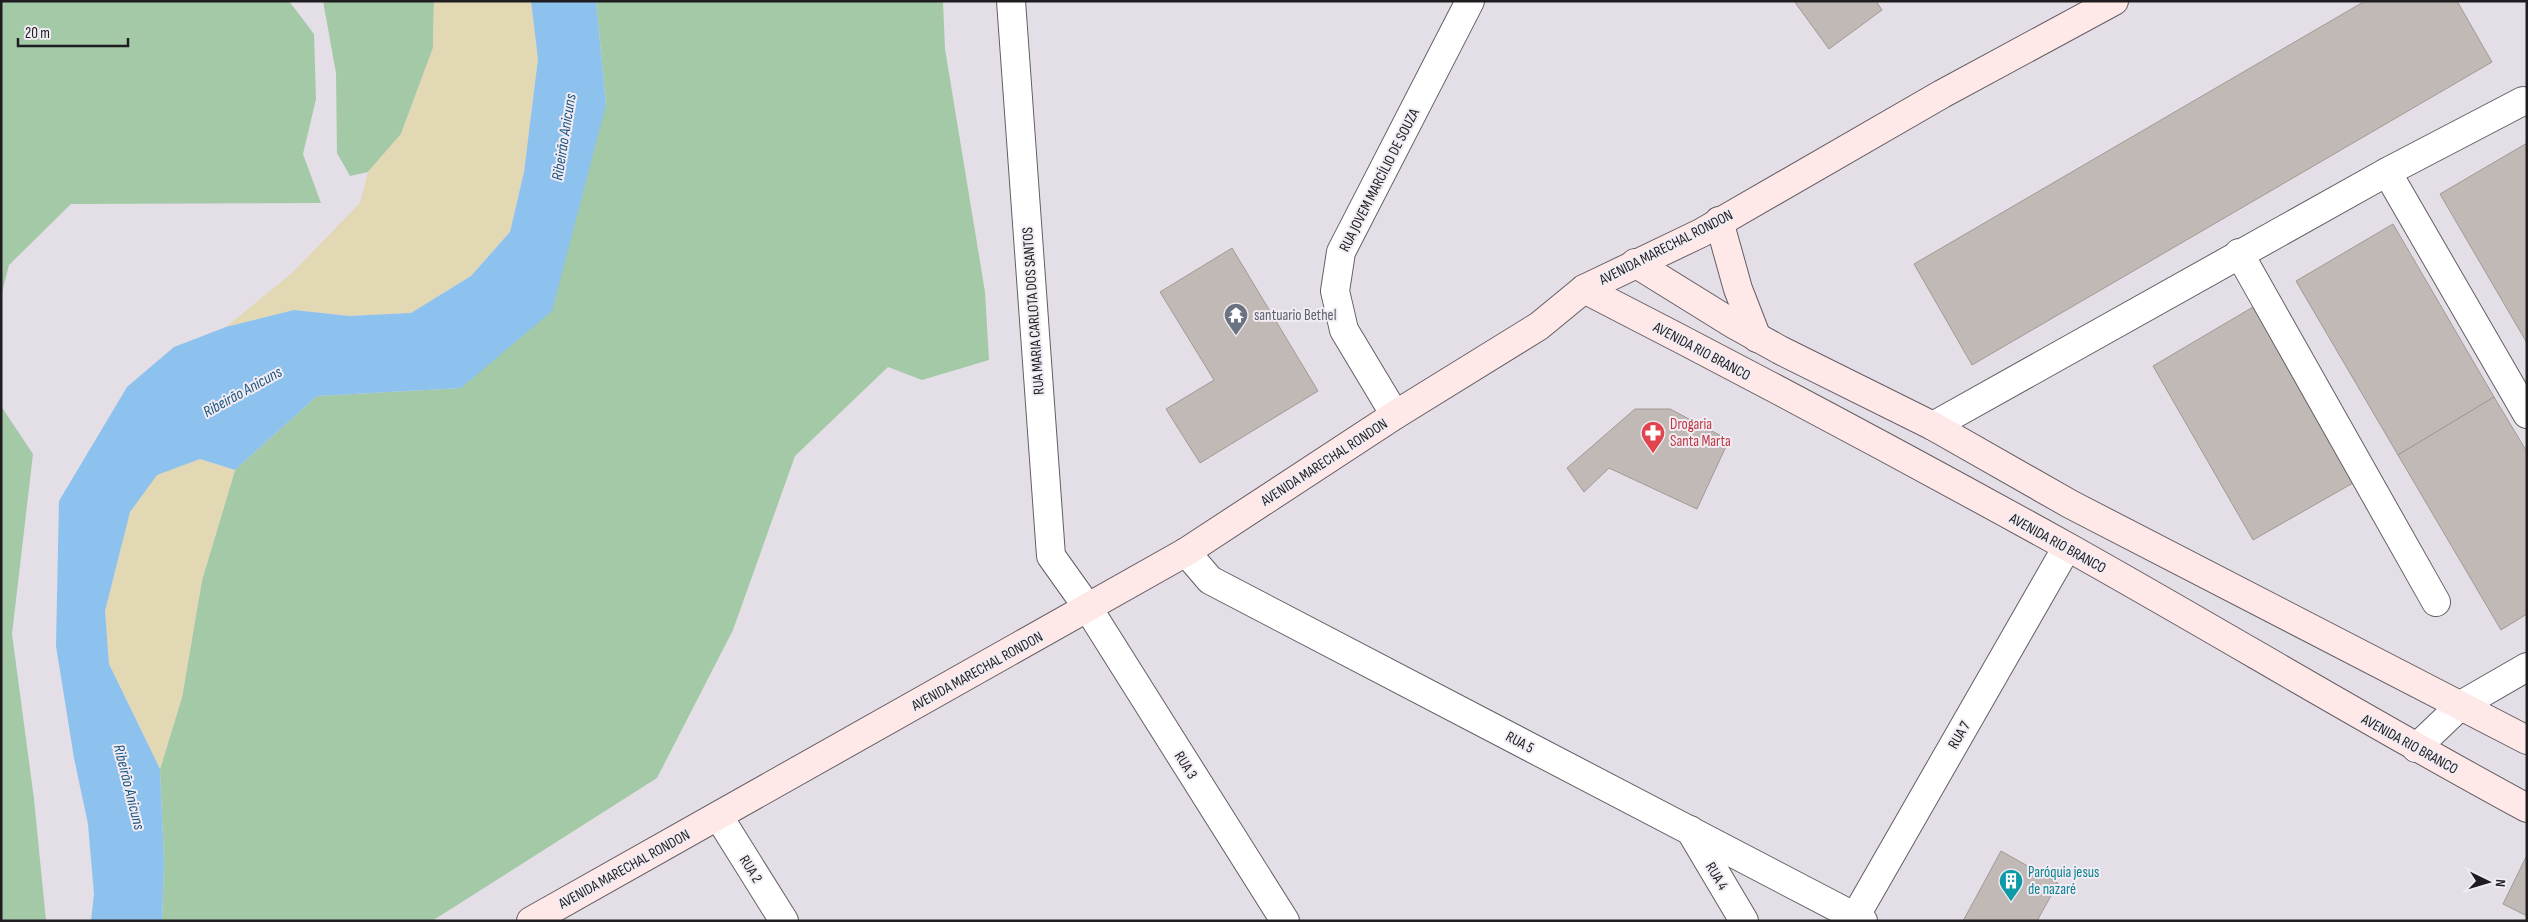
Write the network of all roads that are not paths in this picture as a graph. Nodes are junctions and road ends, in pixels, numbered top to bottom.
1 (1011, 1) edge
2 (1470, 1) edge
3 (2114, 1) edge
4 (2523, 101) dead end
5 (2387, 172) junction
6 (1719, 221) junction
7 (2239, 253) junction
8 (1635, 263) junction
9 (1584, 289) junction
10 (1757, 338) junction
11 (2527, 414) edge
12 (1396, 415) junction
13 (1933, 426) junction
14 (2066, 547) junction
15 (1186, 552) junction
16 (2436, 602) dead end
17 (1088, 608) junction
18 (2527, 667) edge
19 (2462, 705) junction
20 (2527, 740) edge
21 (2416, 748) junction
22 (2527, 808) edge
23 (718, 816) junction
24 (1690, 830) junction
25 (1856, 919) edge
26 (531, 921) edge
27 (784, 921) edge
28 (1285, 921) edge
29 (1744, 921) edge

1 - 17 street, RUA MARIA CARLOTA DOS SANTOS
2 - 12 street, RUA JOVEM MARCÍLIO DE SOUZA
3 - 6 street, AVENIDA MARECHAL RONDON
4 - 5 street
5 - 7 street
5 - 11 street
6 - 8 street, AVENIDA MARECHAL RONDON
6 - 10 street
7 - 13 street
7 - 16 street
8 - 9 street, AVENIDA MARECHAL RONDON
8 - 10 street
9 - 12 street, AVENIDA MARECHAL RONDON
9 - 14 street, AVENIDA RIO BRANCO
10 - 13 street
12 - 15 street, AVENIDA MARECHAL RONDON
13 - 19 street
14 - 21 street, AVENIDA RIO BRANCO
14 - 25 street, RUA 7
15 - 17 street, AVENIDA MARECHAL RONDON
15 - 24 street, RUA 5
17 - 23 street, AVENIDA MARECHAL RONDON
17 - 28 street, RUA 3
18 - 19 street
19 - 20 street
19 - 21 street
21 - 22 street, AVENIDA RIO BRANCO
23 - 26 street, AVENIDA MARECHAL RONDON
23 - 27 street, RUA 2
24 - 25 street, RUA 5
24 - 29 street, RUA 4

